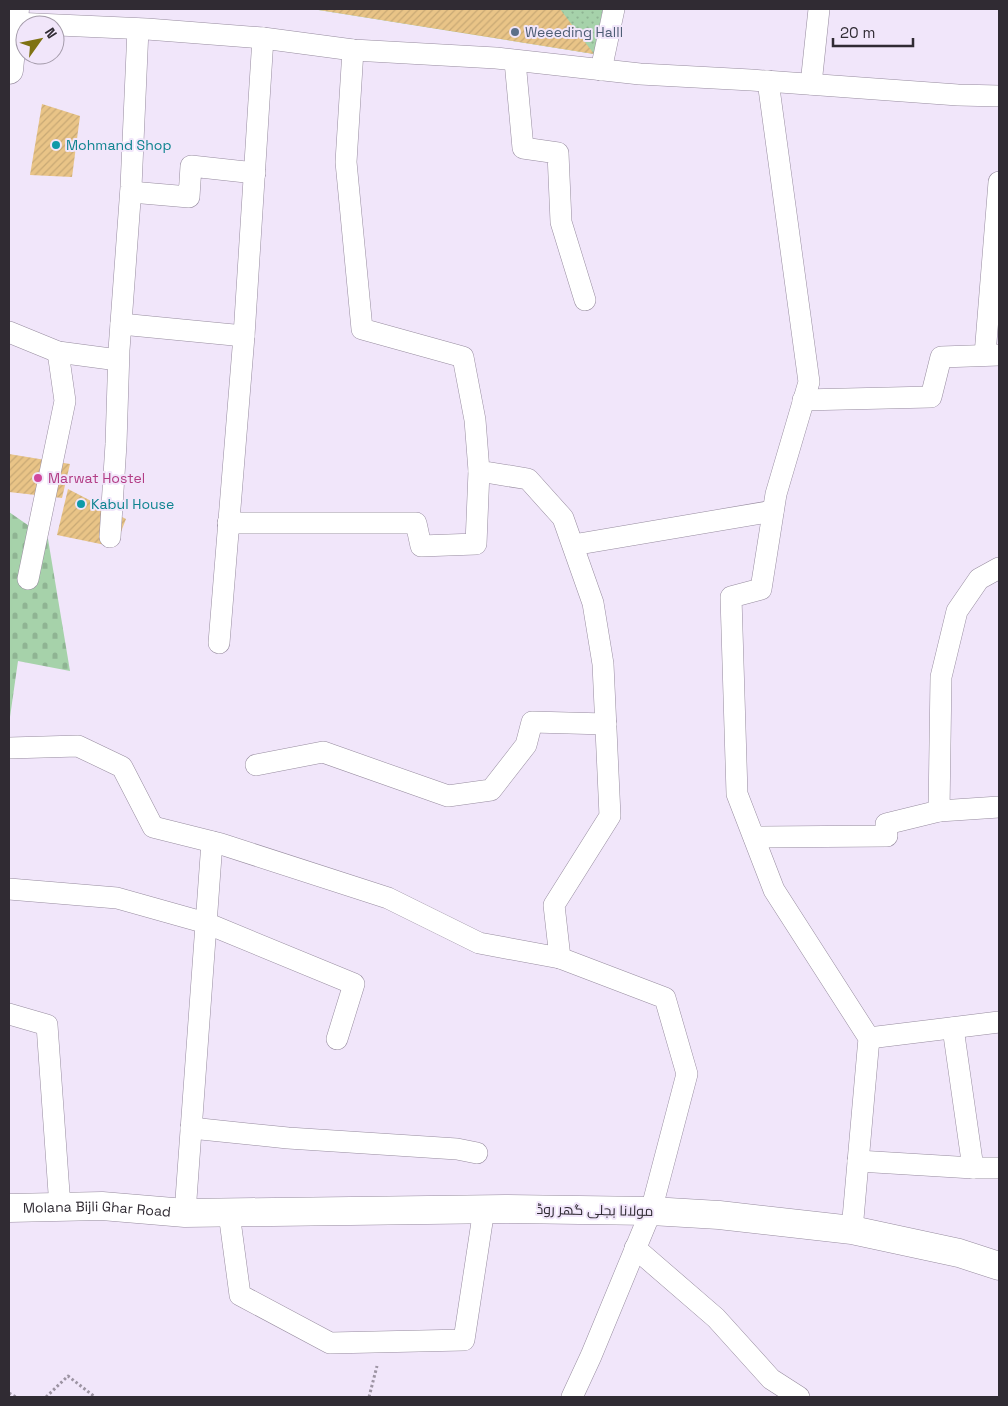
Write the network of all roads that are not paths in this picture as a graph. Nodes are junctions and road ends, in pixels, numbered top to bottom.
1 (614, 9) edge
2 (819, 9) edge
3 (15, 16) edge
4 (65, 21) edge
5 (138, 29) junction
6 (263, 38) junction
7 (353, 50) junction
8 (514, 61) junction
9 (9, 70) edge
10 (601, 70) junction
11 (768, 81) junction
12 (811, 84) junction
13 (999, 96) edge
14 (255, 173) junction
15 (999, 182) edge
16 (131, 192) junction
17 (585, 300) dead end
18 (121, 324) junction
19 (9, 332) edge
20 (244, 336) junction
21 (58, 352) junction
22 (992, 355) edge
23 (118, 360) junction
24 (804, 400) junction
25 (479, 471) junction
26 (773, 511) junction
27 (228, 524) junction
28 (110, 537) dead end
29 (572, 545) junction
30 (999, 568) edge
31 (28, 579) dead end
32 (219, 643) dead end
33 (606, 724) junction
34 (9, 748) edge
35 (256, 765) dead end
36 (999, 807) edge
37 (939, 811) junction
38 (754, 837) junction
39 (212, 842) junction
40 (9, 889) edge
41 (206, 923) junction
42 (560, 958) junction
43 (9, 1014) edge
44 (999, 1022) edge
45 (953, 1028) junction
46 (869, 1038) junction
47 (336, 1039) dead end
48 (191, 1128) junction
49 (477, 1153) dead end
50 (858, 1161) junction
51 (973, 1168) junction
52 (999, 1168) edge
53 (60, 1207) junction
54 (9, 1208) edge
55 (484, 1209) junction
56 (651, 1211) junction
57 (185, 1213) junction
58 (229, 1213) junction
59 (852, 1230) junction
60 (635, 1248) junction
61 (999, 1266) edge
62 (572, 1397) edge
63 (799, 1397) edge

1 - 10 street
2 - 12 street
3 - 9 street
4 - 5 street
5 - 6 street
5 - 16 street
6 - 7 street
6 - 14 street
7 - 8 street
7 - 25 street
8 - 10 street
8 - 17 street
10 - 11 street
11 - 12 street
11 - 24 street
12 - 13 street
14 - 16 street
14 - 20 street
15 - 22 street
16 - 18 street
18 - 20 street
18 - 23 street
19 - 21 street
20 - 27 street
21 - 23 street
21 - 31 street
22 - 24 street
23 - 28 street
24 - 26 street
25 - 27 street
25 - 29 street
26 - 29 street
26 - 38 street
27 - 32 street
29 - 33 street
30 - 37 street
33 - 35 street
33 - 42 street
34 - 39 street
36 - 37 street
37 - 38 street
38 - 46 street
39 - 41 street
39 - 42 street
40 - 41 street
41 - 47 street
41 - 48 street
42 - 56 street
43 - 53 street
44 - 45 street
45 - 46 street
45 - 51 street
46 - 50 street
48 - 49 street
48 - 57 street
50 - 51 street
50 - 59 street
51 - 52 street
53 - 54 street, Molana Bijli Ghar Road
53 - 57 street, Molana Bijli Ghar Road
55 - 56 street, مولانا بجلی گھر روڈ
55 - 58 street, مولانا بجلی گھر روڈ
55 - 58 street
56 - 59 street, مولانا بجلی گھر روڈ
56 - 60 street
57 - 58 street, مولانا بجلی گھر روڈ
59 - 61 street, مولانا بجلی گھر روڈ
60 - 62 street
60 - 63 street

